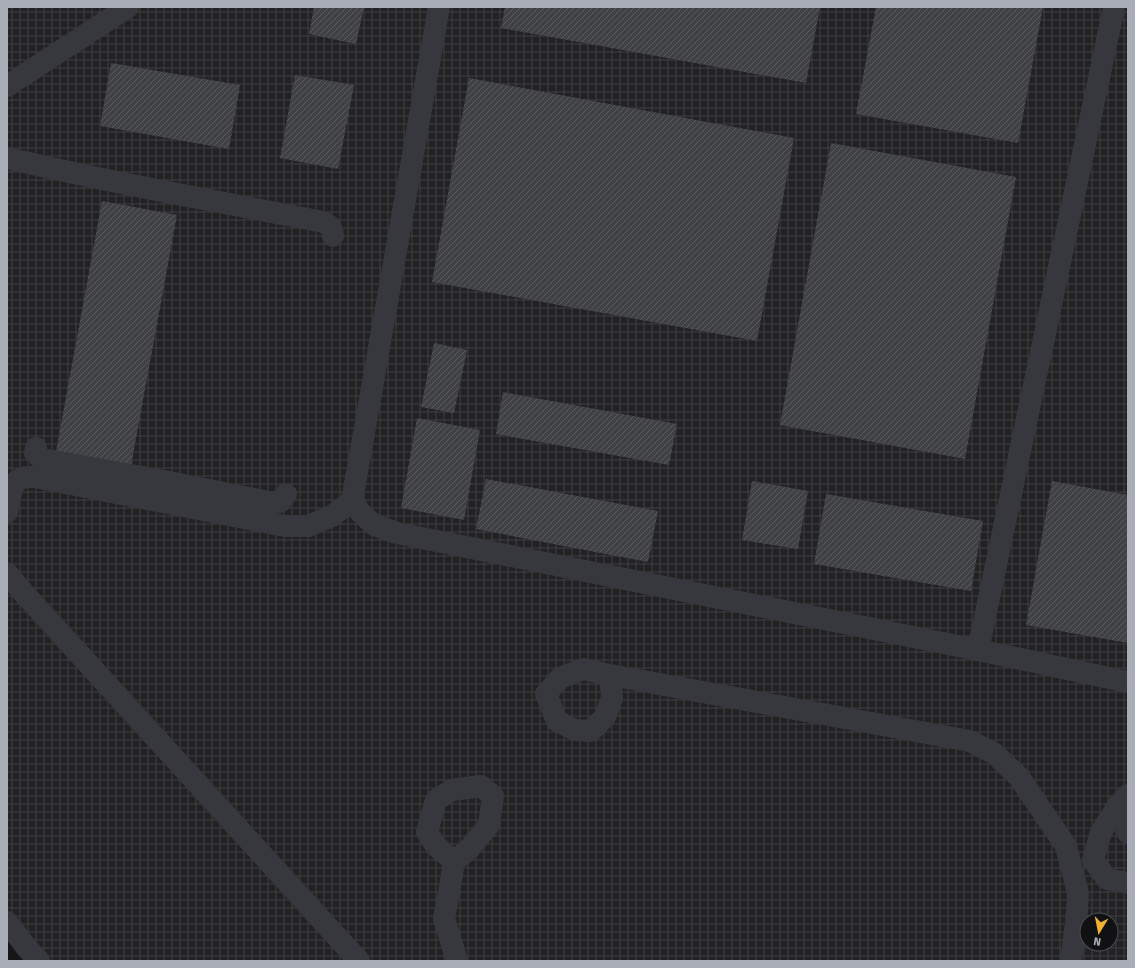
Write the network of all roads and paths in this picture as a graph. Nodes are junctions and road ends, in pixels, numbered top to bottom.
1 (128, 7) edge
2 (439, 7) edge
3 (1114, 7) edge
4 (7, 86) edge
5 (7, 158) edge
6 (333, 236) dead end
7 (36, 448) dead end
8 (286, 494) dead end
9 (352, 501) junction
10 (7, 512) edge
11 (7, 573) edge
12 (978, 650) junction
13 (610, 675) dead end
14 (1128, 682) edge
15 (1123, 800) edge
16 (1128, 833) edge
17 (454, 861) dead end
18 (1128, 882) edge
19 (7, 922) edge
20 (39, 961) edge
21 (359, 961) edge
22 (457, 961) edge
23 (1071, 961) edge

1 - 4 street
2 - 9 street
3 - 12 street
5 - 6 street
7 - 8 street
9 - 10 street
9 - 12 street
11 - 21 street
12 - 14 street
13 - 23 street
15 - 16 street
15 - 18 street
17 - 22 street
19 - 20 street

